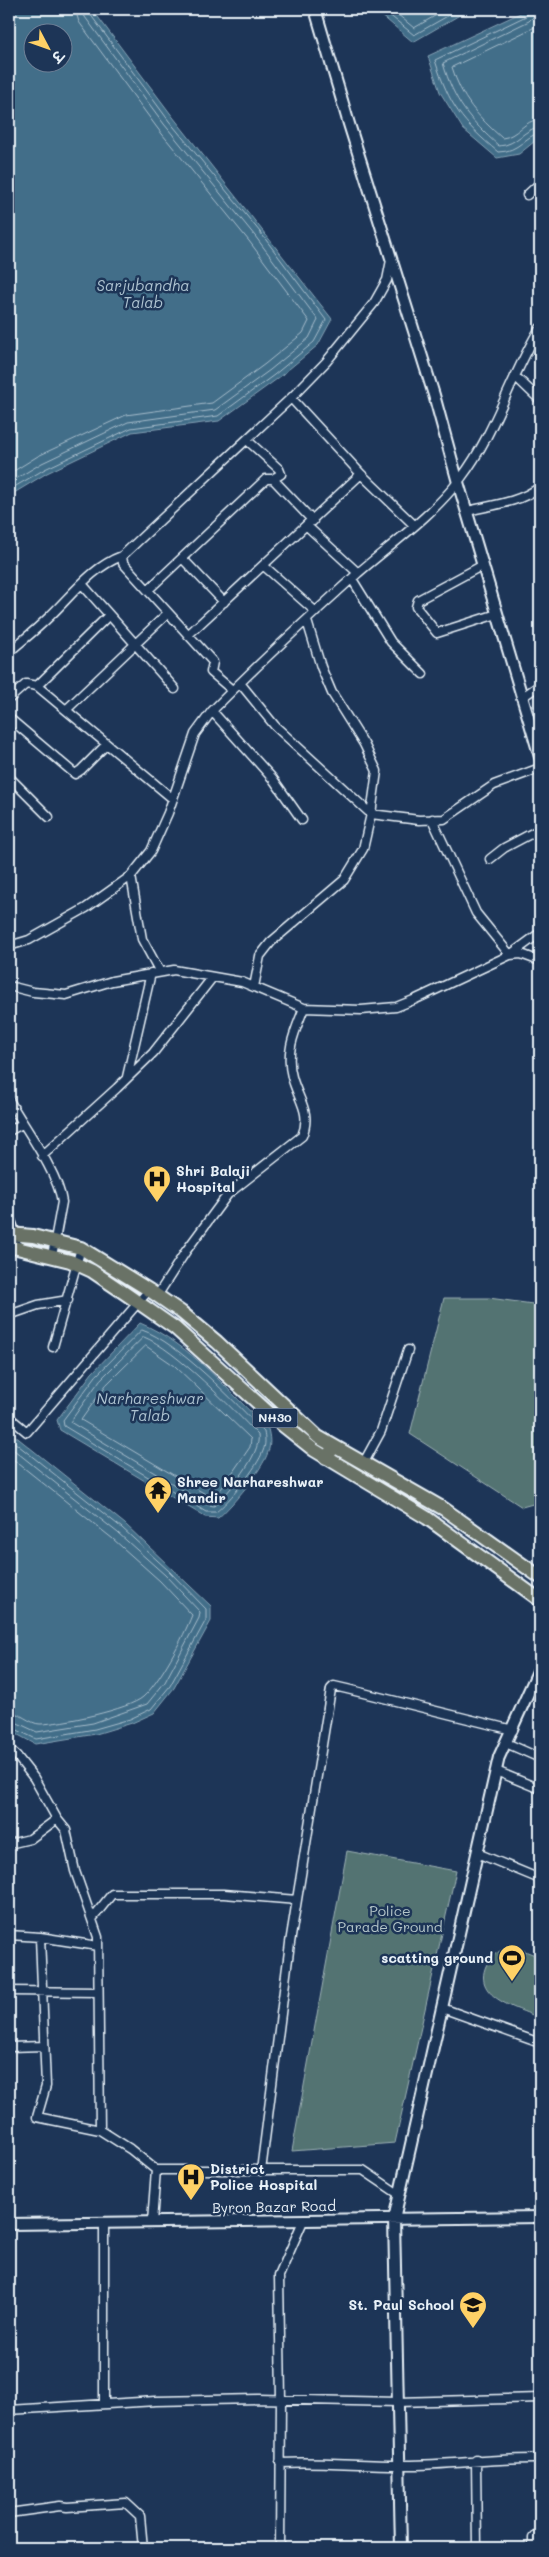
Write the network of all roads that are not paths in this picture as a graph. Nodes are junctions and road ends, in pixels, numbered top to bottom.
1 (315, 9) edge
2 (540, 183) edge
3 (527, 195) dead end
4 (392, 258) junction
5 (540, 328) edge
6 (515, 376) junction
7 (291, 398) junction
8 (540, 400) edge
9 (247, 440) junction
10 (361, 474) junction
11 (273, 480) junction
12 (458, 481) junction
13 (540, 487) edge
14 (467, 511) junction
15 (310, 523) junction
16 (414, 525) junction
17 (122, 556) junction
18 (182, 558) junction
19 (483, 565) junction
20 (264, 566) junction
21 (355, 576) junction
22 (82, 584) junction
23 (148, 590) junction
24 (224, 602) junction
25 (316, 612) junction
26 (168, 613) junction
27 (497, 614) junction
28 (109, 615) junction
29 (307, 620) junction
30 (188, 634) junction
31 (135, 644) junction
32 (9, 652) edge
33 (423, 674) dead end
34 (240, 683) junction
35 (540, 685) edge
36 (37, 686) junction
37 (175, 689) dead end
38 (232, 690) junction
39 (521, 698) junction
40 (9, 700) edge
41 (66, 710) junction
42 (212, 711) junction
43 (9, 718) edge
44 (106, 745) junction
45 (540, 757) edge
46 (540, 768) edge
47 (9, 777) edge
48 (173, 798) junction
49 (371, 814) junction
50 (49, 817) dead end
51 (302, 820) dead end
52 (432, 820) junction
53 (540, 829) edge
54 (490, 859) dead end
55 (131, 876) junction
56 (540, 933) edge
57 (9, 946) edge
58 (510, 955) junction
59 (540, 961) edge
60 (156, 973) junction
61 (212, 978) junction
62 (9, 986) edge
63 (254, 987) junction
64 (304, 1008) junction
65 (126, 1079) junction
66 (9, 1100) edge
67 (22, 1124) junction
68 (9, 1131) edge
69 (42, 1156) junction
70 (9, 1221) edge
71 (12, 1240) edge
72 (56, 1242) junction
73 (81, 1248) junction
74 (52, 1256) junction
75 (77, 1264) junction
76 (153, 1293) junction
77 (68, 1300) junction
78 (138, 1302) junction
79 (9, 1315) edge
80 (53, 1347) dead end
81 (408, 1350) dead end
82 (9, 1417) edge
83 (334, 1446) junction
84 (326, 1458) junction
85 (362, 1464) junction
86 (540, 1577) edge
87 (540, 1600) edge
88 (540, 1667) edge
89 (512, 1730) junction
90 (506, 1743) junction
91 (9, 1749) edge
92 (540, 1758) edge
93 (496, 1771) junction
94 (540, 1789) edge
95 (57, 1819) junction
96 (9, 1844) edge
97 (477, 1853) junction
98 (540, 1879) edge
99 (297, 1900) junction
100 (92, 1919) junction
101 (9, 1935) edge
102 (40, 1937) junction
103 (98, 1946) junction
104 (9, 1991) edge
105 (42, 1991) junction
106 (98, 1992) junction
107 (442, 2008) junction
108 (540, 2043) edge
109 (44, 2046) junction
110 (9, 2047) edge
111 (100, 2130) junction
112 (156, 2170) junction
113 (261, 2171) junction
114 (400, 2195) junction
115 (540, 2217) edge
116 (394, 2219) junction
117 (303, 2221) junction
118 (152, 2222) junction
119 (104, 2223) junction
120 (9, 2224) edge
121 (540, 2398) edge
122 (282, 2399) junction
123 (398, 2402) junction
124 (104, 2404) junction
125 (9, 2410) edge
126 (540, 2459) edge
127 (476, 2460) junction
128 (280, 2464) junction
129 (399, 2466) junction
130 (9, 2513) edge
131 (540, 2530) edge
132 (143, 2548) edge
133 (280, 2548) edge
134 (401, 2548) edge
135 (477, 2548) edge
136 (533, 2548) edge

1 - 4 street
2 - 3 street
4 - 7 street
4 - 12 street
5 - 6 street
6 - 8 street
6 - 12 street
7 - 9 street
7 - 10 street
9 - 11 street
9 - 17 street
10 - 15 street
10 - 16 street
11 - 15 street
11 - 18 street
12 - 14 street
12 - 16 street
13 - 14 street
14 - 19 street
15 - 20 street
15 - 21 street
16 - 21 street
17 - 22 street
17 - 23 street
18 - 23 street
18 - 24 street
19 - 27 street
19 - 27 street
20 - 24 street
20 - 25 street
21 - 25 street
21 - 33 street
22 - 28 street
22 - 32 street
23 - 26 street
24 - 30 street
25 - 29 street
26 - 30 street
26 - 31 street
27 - 39 street
28 - 31 street
28 - 36 street
29 - 34 street
29 - 49 street
30 - 38 street
31 - 37 street
31 - 41 street
34 - 38 street
34 - 49 street
35 - 39 street
36 - 40 street
36 - 41 street
38 - 42 street
39 - 45 street
41 - 44 street
42 - 48 street
42 - 51 street
43 - 44 street
44 - 48 street
46 - 52 street
47 - 50 street
48 - 55 street
49 - 52 street
49 - 63 street
52 - 58 street
53 - 54 street
55 - 57 street
55 - 60 street
56 - 58 street
58 - 59 street
58 - 64 street
60 - 61 street
60 - 62 street
60 - 65 street
61 - 63 street
61 - 65 street
63 - 64 street
64 - 76 street
65 - 69 street
66 - 67 street
67 - 68 street
67 - 69 street
69 - 72 street
70 - 71 main road
71 - 72 main road, NH30
71 - 74 main road, NH30
72 - 73 main road, NH30
72 - 74 street
73 - 75 street
73 - 76 main road, NH30
74 - 75 main road, NH30
75 - 77 street
75 - 78 main road, NH30
76 - 78 street
76 - 83 main road, NH30
77 - 79 street
77 - 80 street
78 - 82 street
78 - 84 main road, NH30
81 - 85 street
83 - 84 main road
83 - 85 main road, NH30
84 - 87 main road, NH30
85 - 86 main road, NH30
88 - 89 street
89 - 90 street
89 - 99 street
90 - 92 street
90 - 93 street
91 - 95 street
93 - 94 street
93 - 97 street
95 - 96 street
95 - 100 street
97 - 98 street
97 - 107 street
99 - 100 street
99 - 113 street
100 - 103 street
101 - 102 street
102 - 103 street
102 - 105 street
103 - 106 street
104 - 105 street
105 - 106 street
105 - 109 street
106 - 111 street
107 - 108 street
107 - 114 street
109 - 110 street
109 - 111 street
111 - 112 street
112 - 113 street
112 - 118 street
113 - 114 street
114 - 116 street
115 - 116 street, Byron Bazar Road
116 - 117 street, Byron Bazar Road
116 - 123 street
117 - 118 street, Byron Bazar Road
117 - 122 street
118 - 119 street, Byron Bazar Road
119 - 120 street, Byron Bazar Road
119 - 124 street
121 - 123 street
122 - 123 street
122 - 124 street
122 - 128 street
123 - 129 street
124 - 125 street
126 - 127 street
127 - 129 street
127 - 135 street
128 - 129 street
128 - 133 street
129 - 134 street
130 - 132 street
131 - 136 street

